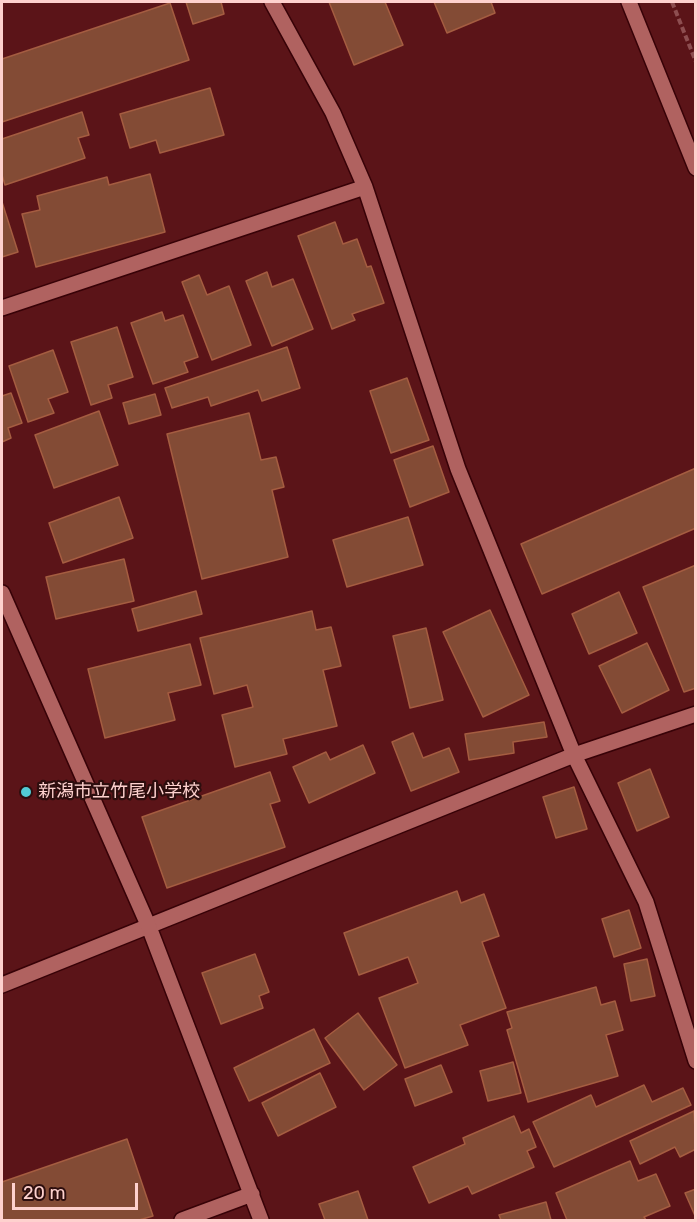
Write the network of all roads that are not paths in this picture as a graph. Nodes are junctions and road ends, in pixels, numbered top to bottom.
1 (272, 2) edge
2 (629, 2) edge
3 (696, 168) edge
4 (365, 187) junction
5 (2, 308) edge
6 (2, 593) edge
7 (696, 714) edge
8 (574, 755) junction
9 (149, 927) junction
10 (2, 985) edge
11 (696, 1061) edge
12 (252, 1194) junction
13 (182, 1221) edge
14 (261, 1221) edge

1 - 4 street
2 - 3 street
4 - 5 street
4 - 8 street
6 - 9 street
7 - 8 street
8 - 9 street
8 - 11 street
9 - 10 street
9 - 12 street
12 - 13 street
12 - 14 street

